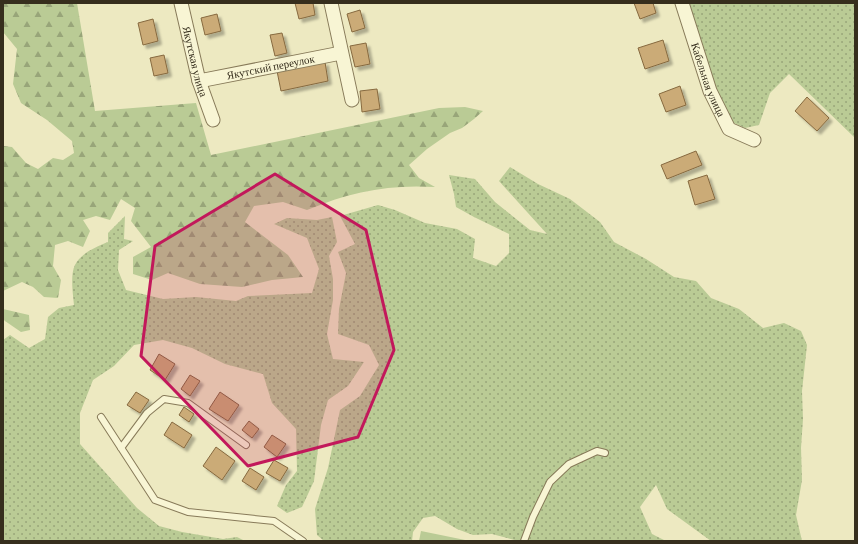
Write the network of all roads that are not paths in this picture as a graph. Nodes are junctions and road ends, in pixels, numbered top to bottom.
1 (182, 3) edge
2 (331, 3) edge
3 (682, 3) edge
4 (341, 53) junction
5 (200, 81) junction
6 (352, 100) dead end
7 (212, 120) dead end
8 (754, 140) dead end
9 (101, 417) dead end
10 (246, 445) dead end
11 (121, 448) junction
12 (606, 453) dead end
13 (303, 541) edge
14 (524, 541) edge

1 - 5 street, Якутская улица
2 - 4 street
3 - 8 street, Кабельная улица
4 - 5 street, Якутский переулок
4 - 6 street
5 - 7 street, Якутская улица
9 - 11 lane
10 - 11 lane
11 - 13 lane
12 - 14 lane

